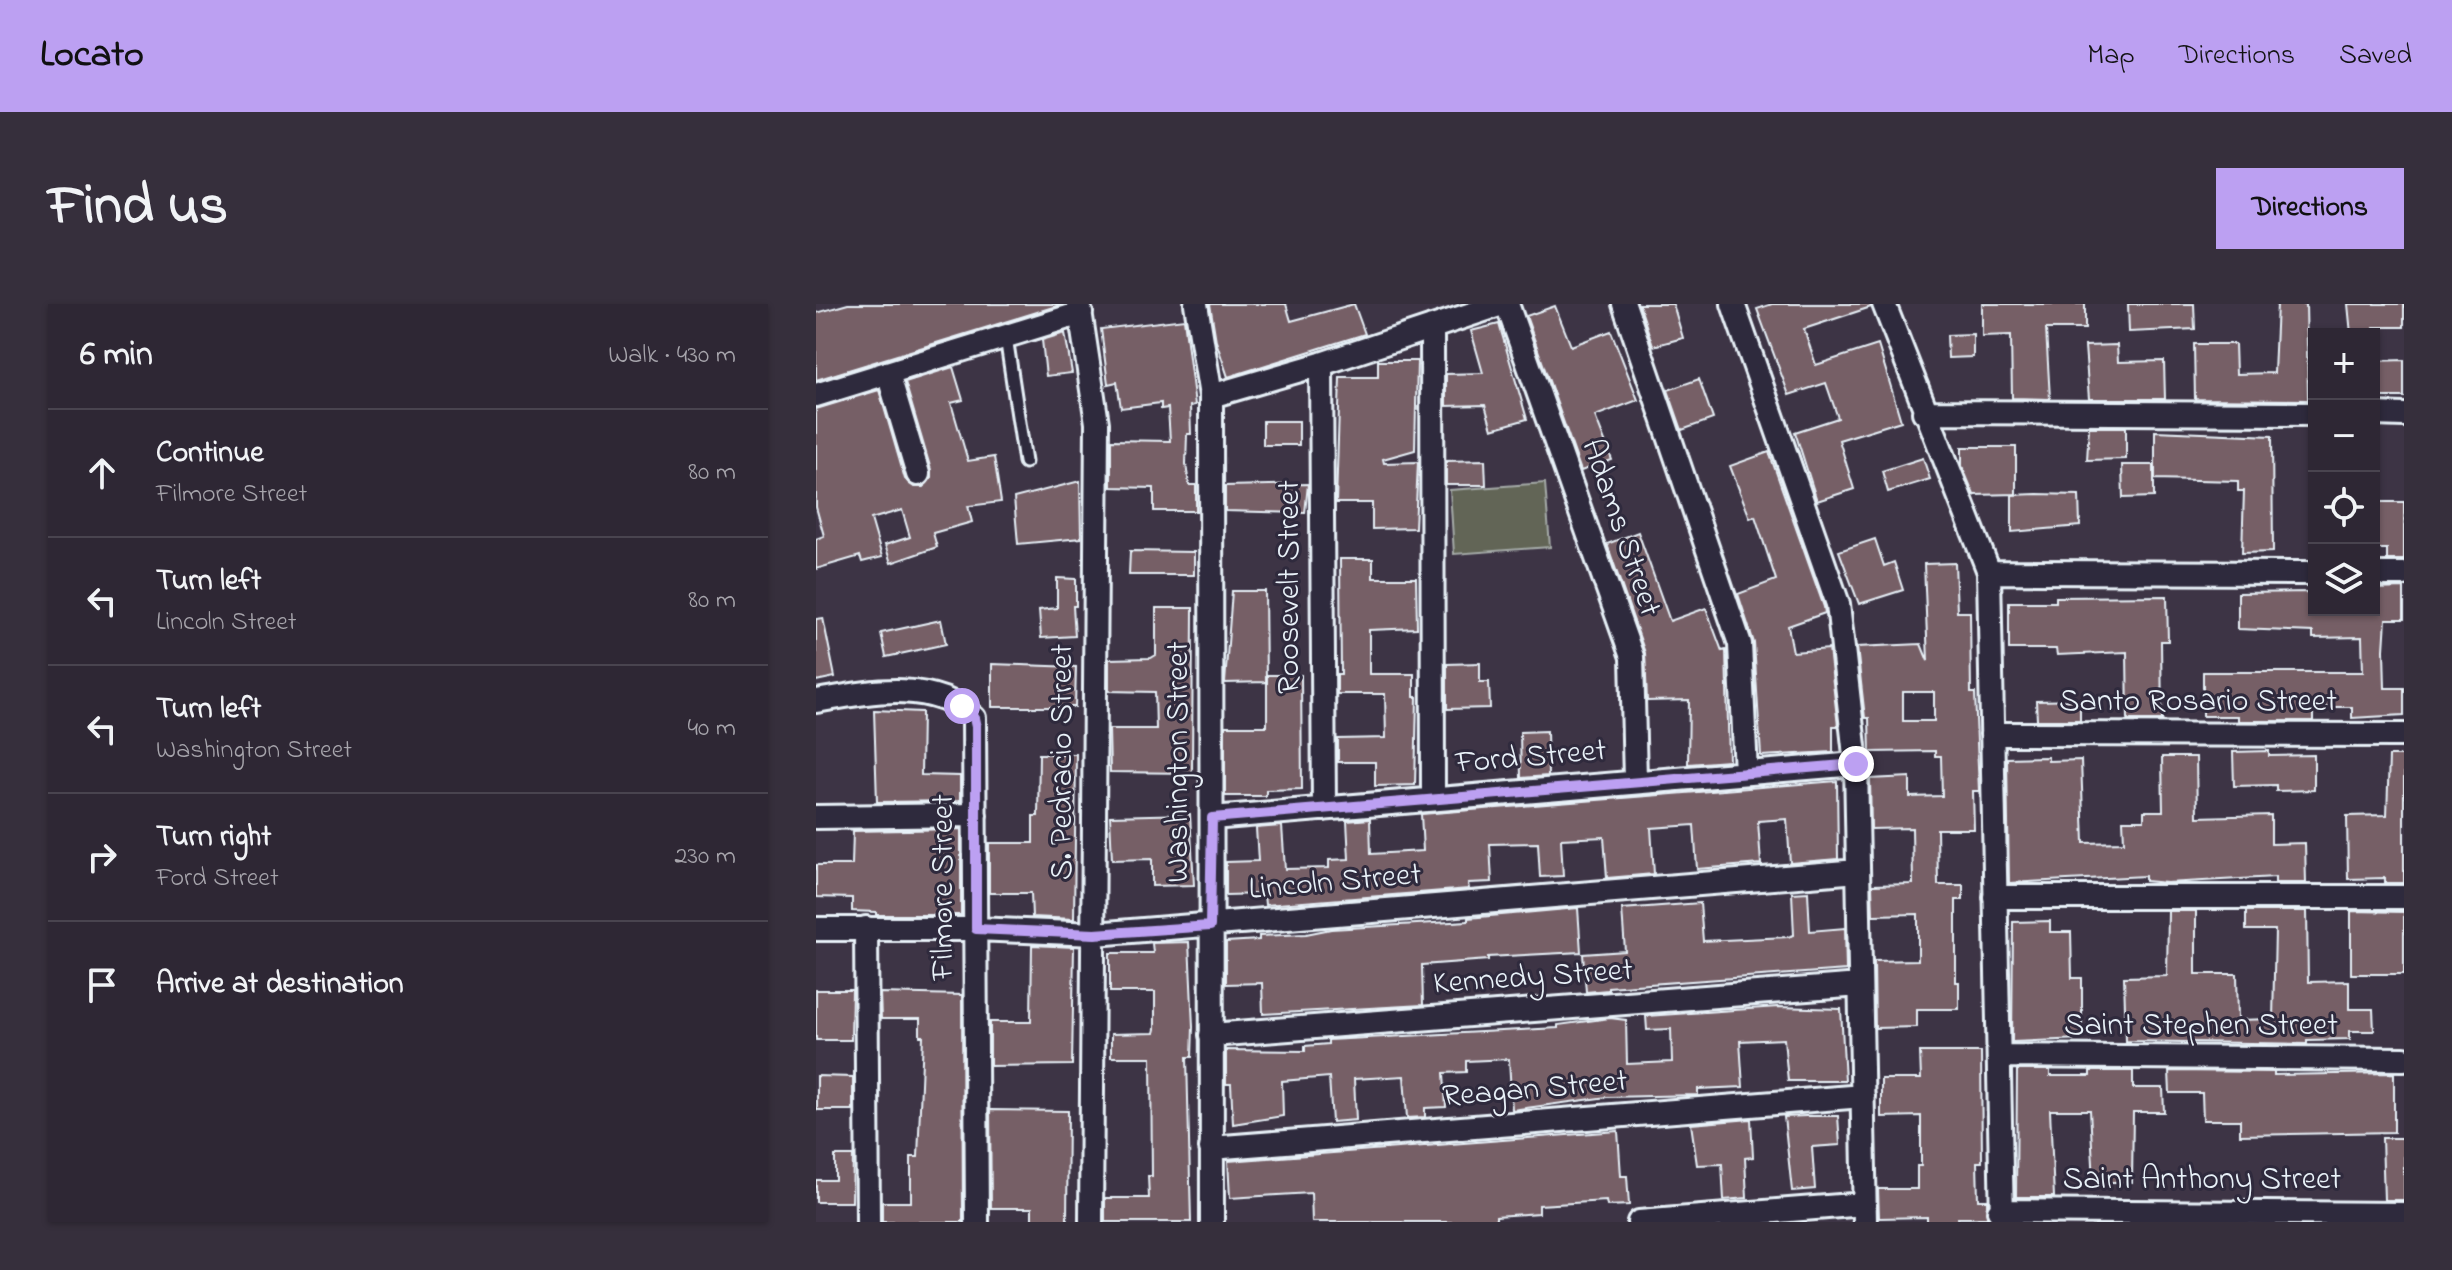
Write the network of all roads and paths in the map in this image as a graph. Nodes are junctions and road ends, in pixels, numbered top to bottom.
1 (1196, 304) edge
2 (1504, 304) edge
3 (1624, 304) edge
4 (1733, 304) edge
5 (1884, 304) edge
6 (1080, 308) edge
7 (1432, 327) junction
8 (1006, 337) junction
9 (1321, 364) junction
10 (888, 373) junction
11 (816, 395) edge
12 (1211, 396) junction
13 (1924, 412) junction
14 (2308, 414) edge
15 (2380, 414) edge
16 (2404, 415) edge
17 (1025, 462) dead end
18 (918, 474) dead end
19 (1989, 572) junction
20 (2308, 573) edge
21 (2380, 574) edge
22 (2404, 574) edge
23 (816, 701) edge
24 (1992, 734) junction
25 (2404, 735) edge
26 (1856, 764) junction
27 (1746, 773) junction
28 (1635, 780) junction
29 (1433, 799) junction
30 (1324, 809) junction
31 (975, 815) junction
32 (816, 817) edge
33 (1212, 818) junction
34 (1858, 871) junction
35 (1995, 897) junction
36 (2404, 897) edge
37 (1210, 926) junction
38 (866, 928) junction
39 (816, 929) edge
40 (976, 929) junction
41 (1095, 934) junction
42 (1860, 985) junction
43 (1211, 1035) junction
44 (1999, 1056) junction
45 (2404, 1059) edge
46 (1863, 1096) junction
47 (1211, 1148) junction
48 (1865, 1213) edge
49 (2404, 1214) edge
50 (2000, 1216) edge
51 (868, 1222) edge
52 (977, 1222) edge
53 (1091, 1222) edge
54 (1212, 1222) edge
55 (1639, 1222) edge

1 - 12 street, Washington Street
2 - 7 street
2 - 28 street, Adams Street
3 - 27 street
4 - 26 street
5 - 13 street
6 - 8 street
6 - 41 street, S. Pedracio Street
7 - 9 street
7 - 29 street
8 - 10 street
8 - 17 lane
9 - 12 street
9 - 30 street, Roosevelt Street
10 - 11 street
10 - 18 street
12 - 33 street, Washington Street
13 - 14 street
13 - 19 street
15 - 16 street
19 - 20 street
19 - 24 street
21 - 22 street
23 - 31 street, Filmore Street
24 - 25 street, Santo Rosario Street
24 - 35 street
26 - 27 street, Ford Street
26 - 34 street
27 - 28 street, Ford Street
28 - 29 street, Ford Street
29 - 30 street, Ford Street
30 - 33 street, Ford Street
31 - 32 street
31 - 40 street, Filmore Street
33 - 37 street, Washington Street
34 - 37 street, Lincoln Street
34 - 42 street
35 - 36 street
35 - 44 street
37 - 41 street, Lincoln Street
37 - 43 street, Washington Street
38 - 39 street, Lincoln Street
38 - 40 street, Lincoln Street
38 - 51 street
40 - 41 street, Lincoln Street
40 - 52 street, Filmore Street
41 - 53 street, S. Pedracio Street
42 - 43 street, Kennedy Street
42 - 46 street
43 - 47 street, Washington Street
44 - 45 street, Saint Stephen Street
44 - 50 street
46 - 47 street, Reagan Street
46 - 48 street
47 - 54 street, Washington Street
48 - 55 street
49 - 50 street, Saint Anthony Street

